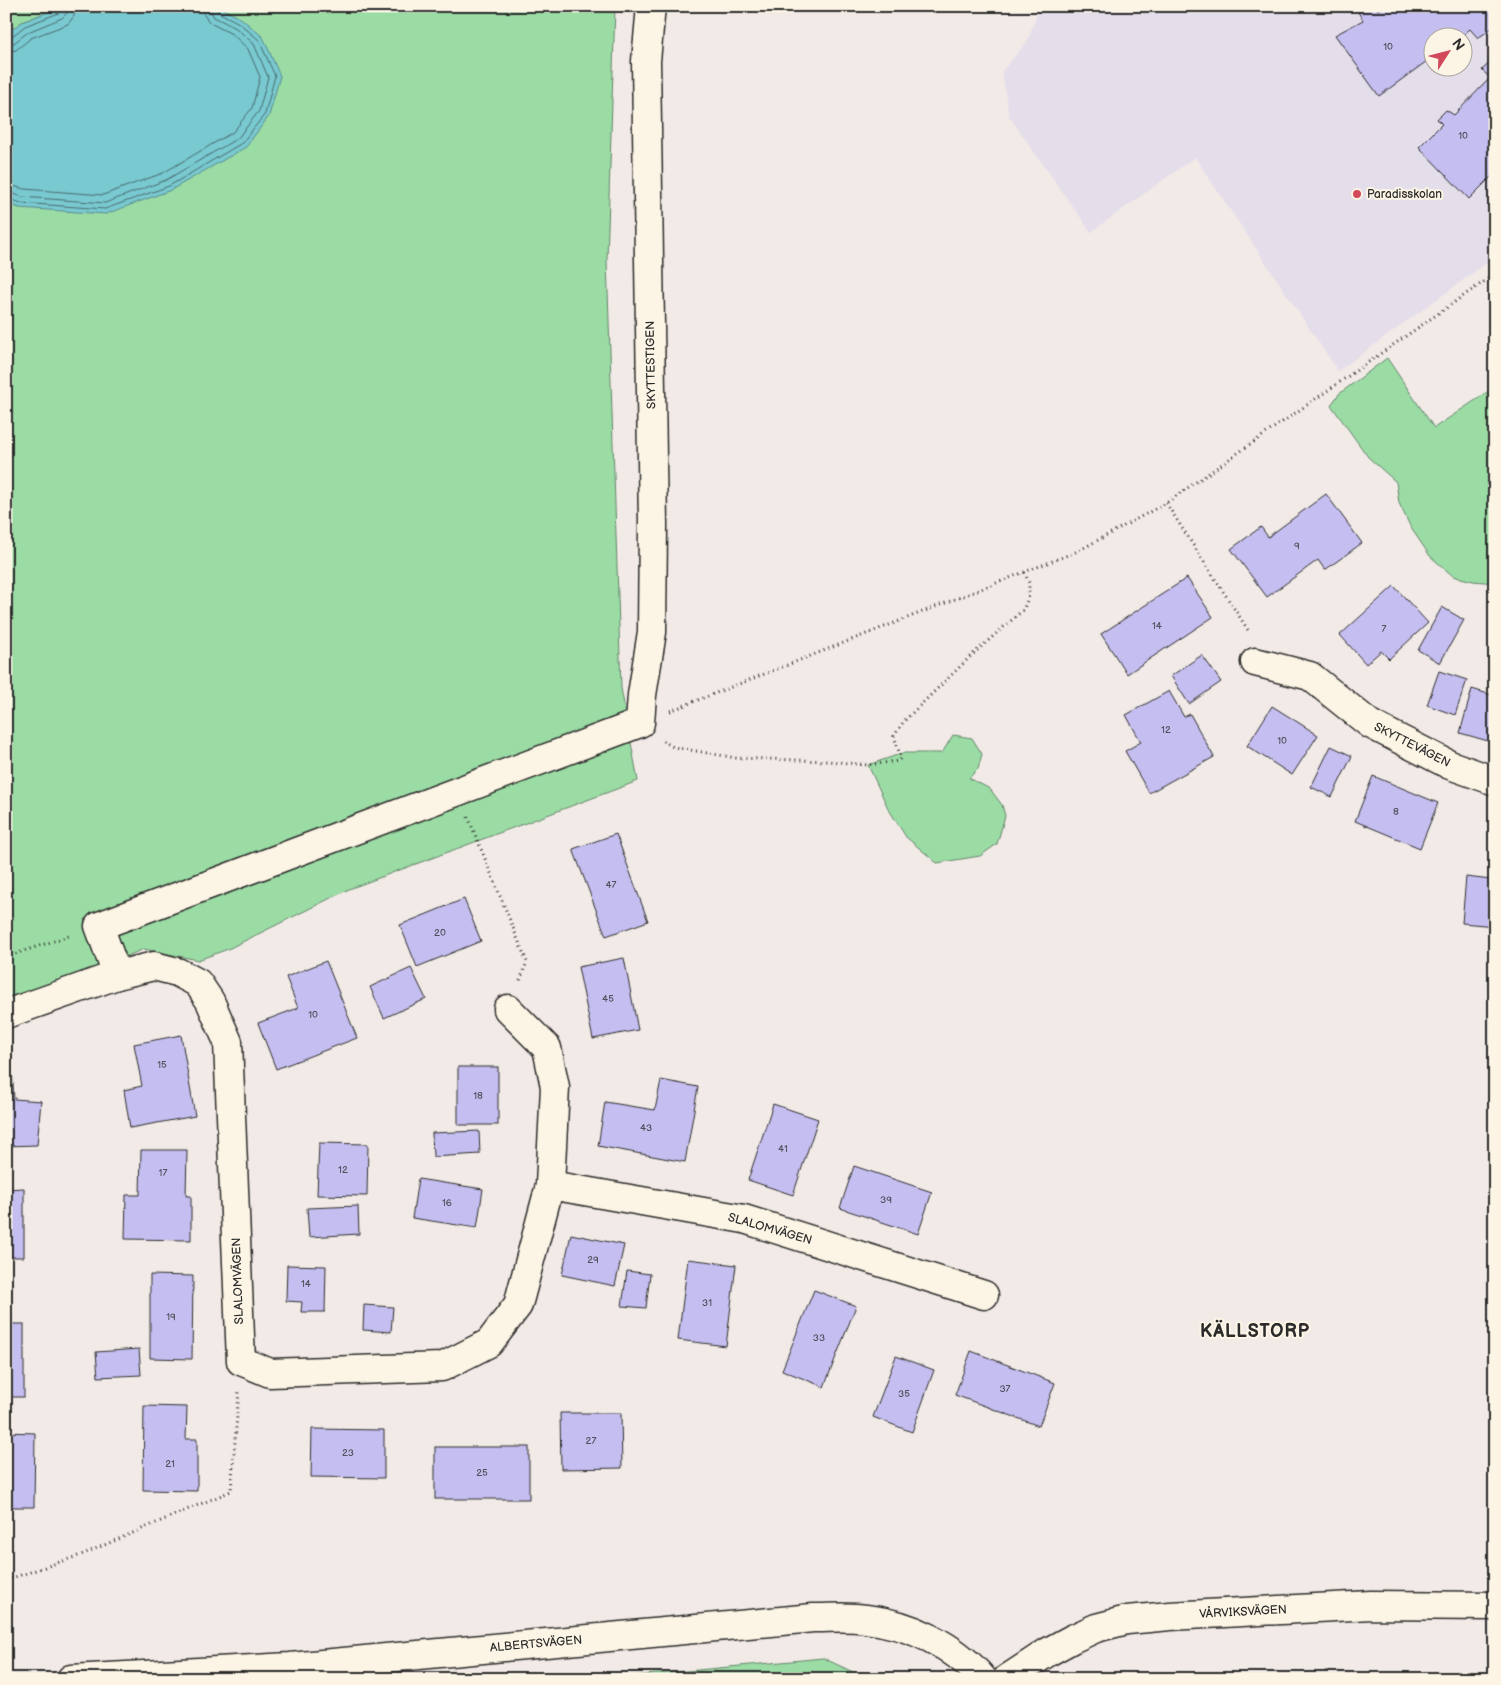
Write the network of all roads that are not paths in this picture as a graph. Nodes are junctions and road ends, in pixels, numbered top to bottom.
1 (651, 6) edge
2 (1255, 662) road end
3 (1495, 781) edge
4 (117, 974) junction
5 (508, 1009) road end
6 (6, 1014) edge
7 (550, 1185) junction
8 (984, 1295) dead end
9 (1495, 1606) edge
10 (71, 1679) edge
11 (983, 1679) edge
12 (1007, 1679) edge

1 - 4 street, SKYTTESTIGEN
2 - 3 street, SKYTTEVÄGEN
4 - 6 street, SLALOMVÄGEN
4 - 7 street, SLALOMVÄGEN
5 - 7 street
7 - 8 street, SLALOMVÄGEN
9 - 12 street, VÅRVIKSVÄGEN
10 - 11 street, ALBERTSVÄGEN

